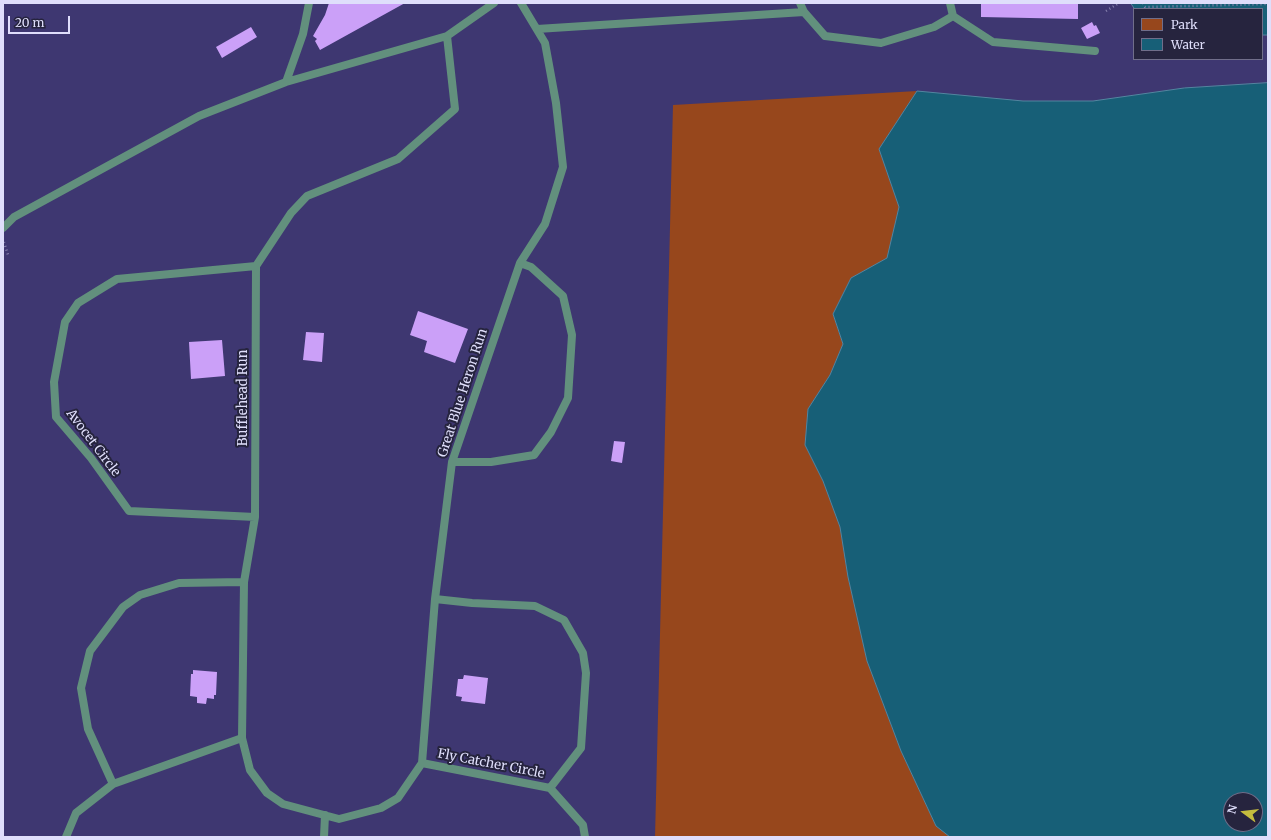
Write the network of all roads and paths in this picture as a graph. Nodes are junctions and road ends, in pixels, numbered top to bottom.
1 (309, 3) edge
2 (494, 3) edge
3 (521, 3) edge
4 (800, 3) edge
5 (950, 3) edge
6 (1119, 3) edge
7 (1143, 3) edge
8 (1210, 4) edge
9 (1268, 4) edge
10 (1106, 11) dead end
11 (804, 12) junction
12 (953, 16) junction
13 (537, 29) junction
14 (448, 36) junction
15 (1095, 51) dead end
16 (286, 82) junction
17 (3, 228) edge
18 (3, 237) edge
19 (8, 255) dead end
20 (520, 263) junction
21 (256, 266) junction
22 (452, 462) junction
23 (255, 517) junction
24 (244, 582) junction
25 (435, 599) junction
26 (242, 738) junction
27 (422, 763) junction
28 (113, 784) junction
29 (550, 788) junction
30 (325, 815) junction
31 (66, 837) edge
32 (324, 837) edge
33 (585, 837) edge

1 - 16 lane
2 - 14 lane
3 - 13 lane, Great Blue Heron Run
4 - 11 lane
5 - 12 lane
6 - 10 path
7 - 8 path
8 - 9 path
11 - 12 lane
11 - 13 lane
12 - 15 lane
13 - 20 lane, Great Blue Heron Run
14 - 16 lane
14 - 21 lane
16 - 17 lane
18 - 19 path
20 - 22 lane, Great Blue Heron Run
20 - 22 lane
21 - 23 lane, Bufflehead Run
21 - 23 lane, Avocet Circle
22 - 25 lane, Great Blue Heron Run
23 - 24 lane, Bufflehead Run
24 - 26 lane, Bufflehead Run
24 - 28 lane
25 - 27 lane, Great Blue Heron Run
25 - 29 lane, Fly Catcher Circle
26 - 28 lane
26 - 30 lane, Bufflehead Run
27 - 29 lane, Fly Catcher Circle
27 - 30 lane, Great Blue Heron Run
28 - 31 lane
29 - 33 lane
30 - 32 lane

